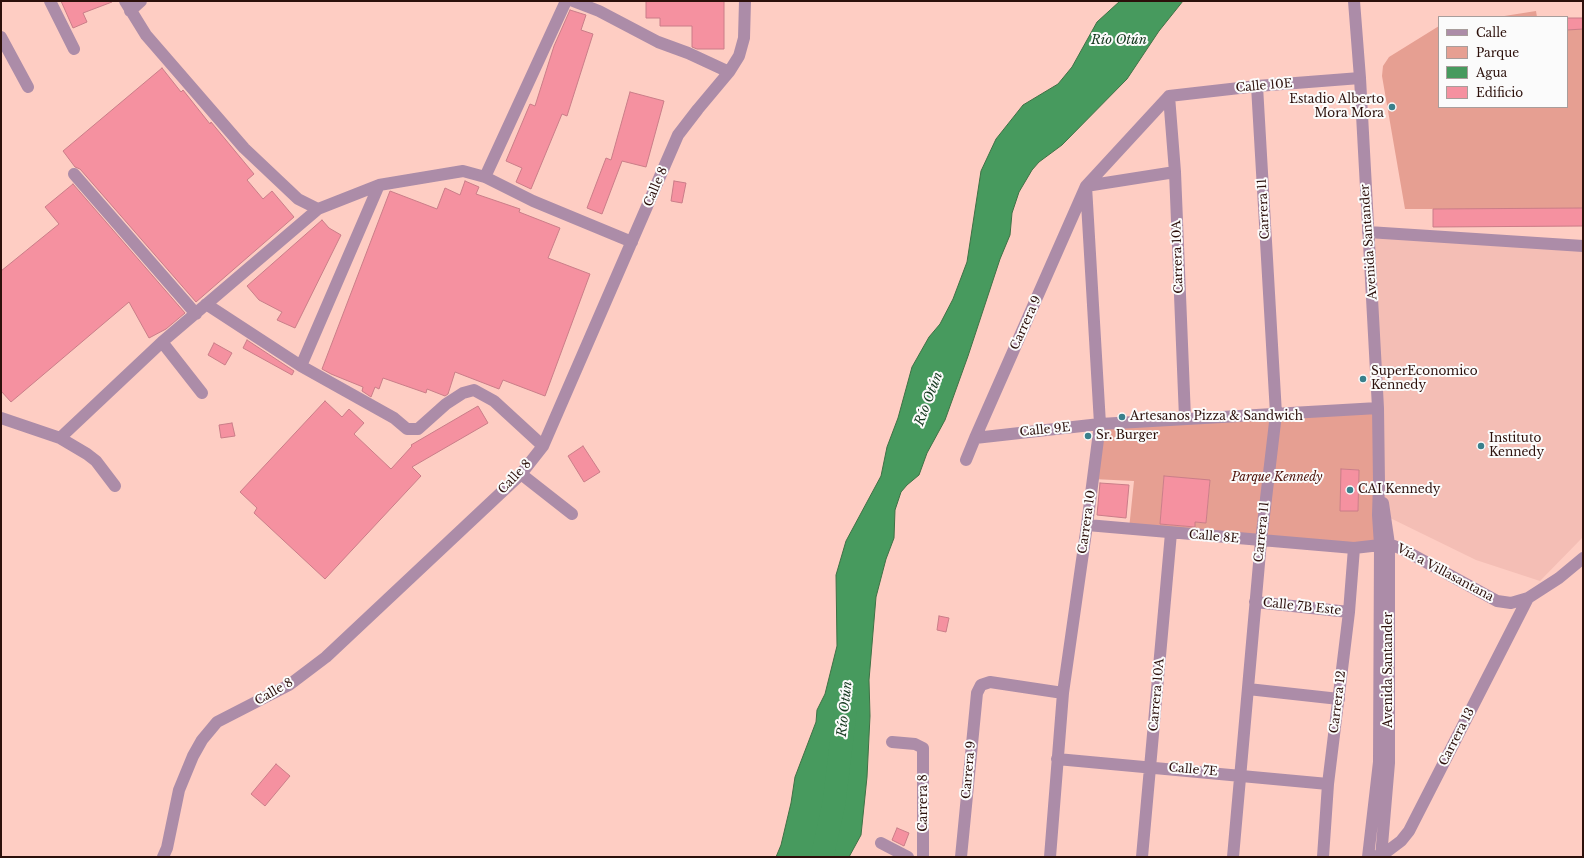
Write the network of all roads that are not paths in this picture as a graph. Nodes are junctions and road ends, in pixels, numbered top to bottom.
1 (50, 1) edge
2 (141, 1) edge
3 (566, 1) edge
4 (573, 1) edge
5 (745, 1) edge
6 (1354, 1) edge
7 (128, 6) edge
8 (1, 38) edge
9 (74, 49) dead end
10 (729, 72) junction
11 (1360, 78) junction
12 (1257, 86) junction
13 (28, 87) dead end
14 (1169, 96) junction
15 (1174, 172) junction
16 (74, 174) dead end
17 (485, 177) junction
18 (380, 185) junction
19 (1086, 186) junction
20 (318, 209) junction
21 (1368, 232) junction
22 (632, 242) junction
23 (1583, 246) edge
24 (206, 304) junction
25 (196, 314) junction
26 (162, 342) junction
27 (302, 366) junction
28 (202, 393) dead end
29 (1378, 408) junction
30 (1276, 414) junction
31 (1, 418) edge
32 (1185, 418) junction
33 (1100, 424) junction
34 (60, 438) junction
35 (975, 438) junction
36 (542, 446) junction
37 (966, 460) dead end
38 (521, 474) junction
39 (115, 486) dead end
40 (572, 514) dead end
41 (1087, 525) junction
42 (1171, 533) junction
43 (1261, 541) junction
44 (1385, 544) junction
45 (1354, 548) junction
46 (1583, 558) edge
47 (1528, 598) junction
48 (1255, 602) junction
49 (1349, 612) junction
50 (1248, 689) junction
51 (1063, 693) junction
52 (1338, 699) junction
53 (892, 742) dead end
54 (1057, 759) junction
55 (1150, 766) junction
56 (1240, 775) junction
57 (1328, 784) junction
58 (881, 843) dead end
59 (1368, 856) edge
60 (163, 857) edge
61 (908, 857) edge
62 (923, 857) edge
63 (962, 857) edge
64 (1050, 857) edge
65 (1142, 857) edge
66 (1233, 857) edge
67 (1322, 857) edge
68 (1381, 857) edge

1 - 9 street
2 - 7 street
3 - 17 street
4 - 10 street
5 - 10 street, Calle 8
6 - 11 street, Avenida Santander
7 - 20 street
8 - 13 street
10 - 22 street, Calle 8
11 - 12 street, Calle 10E
11 - 21 street, Avenida Santander
12 - 14 street, Calle 10E
12 - 30 street, Carrera 11
14 - 15 street, Carrera 10A
14 - 19 street, Carrera 9
15 - 19 street
15 - 32 street, Carrera 10A
16 - 25 street
17 - 18 street
17 - 22 street
18 - 20 street
18 - 27 street
19 - 33 street, Carrera 10
19 - 35 street, Carrera 9
20 - 24 street
21 - 23 street
21 - 29 street, Avenida Santander
22 - 36 street, Calle 8
24 - 25 street
24 - 27 street
25 - 26 street
26 - 28 street
26 - 34 street
27 - 36 street
29 - 30 street, Calle 9E
29 - 44 street, Avenida Santander
30 - 32 street, Calle 9E
30 - 43 street, Carrera 11
31 - 34 street
32 - 33 street, Calle 9E
33 - 35 street, Calle 9E
33 - 41 street, Carrera 10
34 - 39 street
35 - 37 street, Carrera 9
36 - 38 street, Calle 8
38 - 40 street
38 - 60 street, Calle 8
41 - 42 street, Calle 8E
41 - 51 street, Carrera 10
42 - 43 street, Calle 8E
42 - 55 street, Carrera 10A
43 - 45 street, Calle 8E
43 - 48 street, Carrera 11
44 - 45 street, Calle 8E
44 - 47 street, Vía a Villasantana
44 - 59 street, Avenida Santander
44 - 68 street, Avenida Santander
45 - 49 street, Carrera 12
46 - 47 street, Vía a Villasantana
47 - 68 street, Carrera 13
48 - 49 street, Calle 7B Este
48 - 50 street, Carrera 11
49 - 52 street, Carrera 12
50 - 52 street
50 - 56 street, Carrera 11
51 - 54 street, Carrera 10
51 - 63 street, Carrera 9
52 - 57 street, Carrera 12
53 - 62 street, Carrera 8
54 - 55 street, Calle 7E
54 - 64 street, Carrera 10
55 - 56 street, Calle 7E
55 - 65 street, Carrera 10A
56 - 57 street, Calle 7E
56 - 66 street, Carrera 11
57 - 67 street, Carrera 12
58 - 61 street
59 - 68 street

